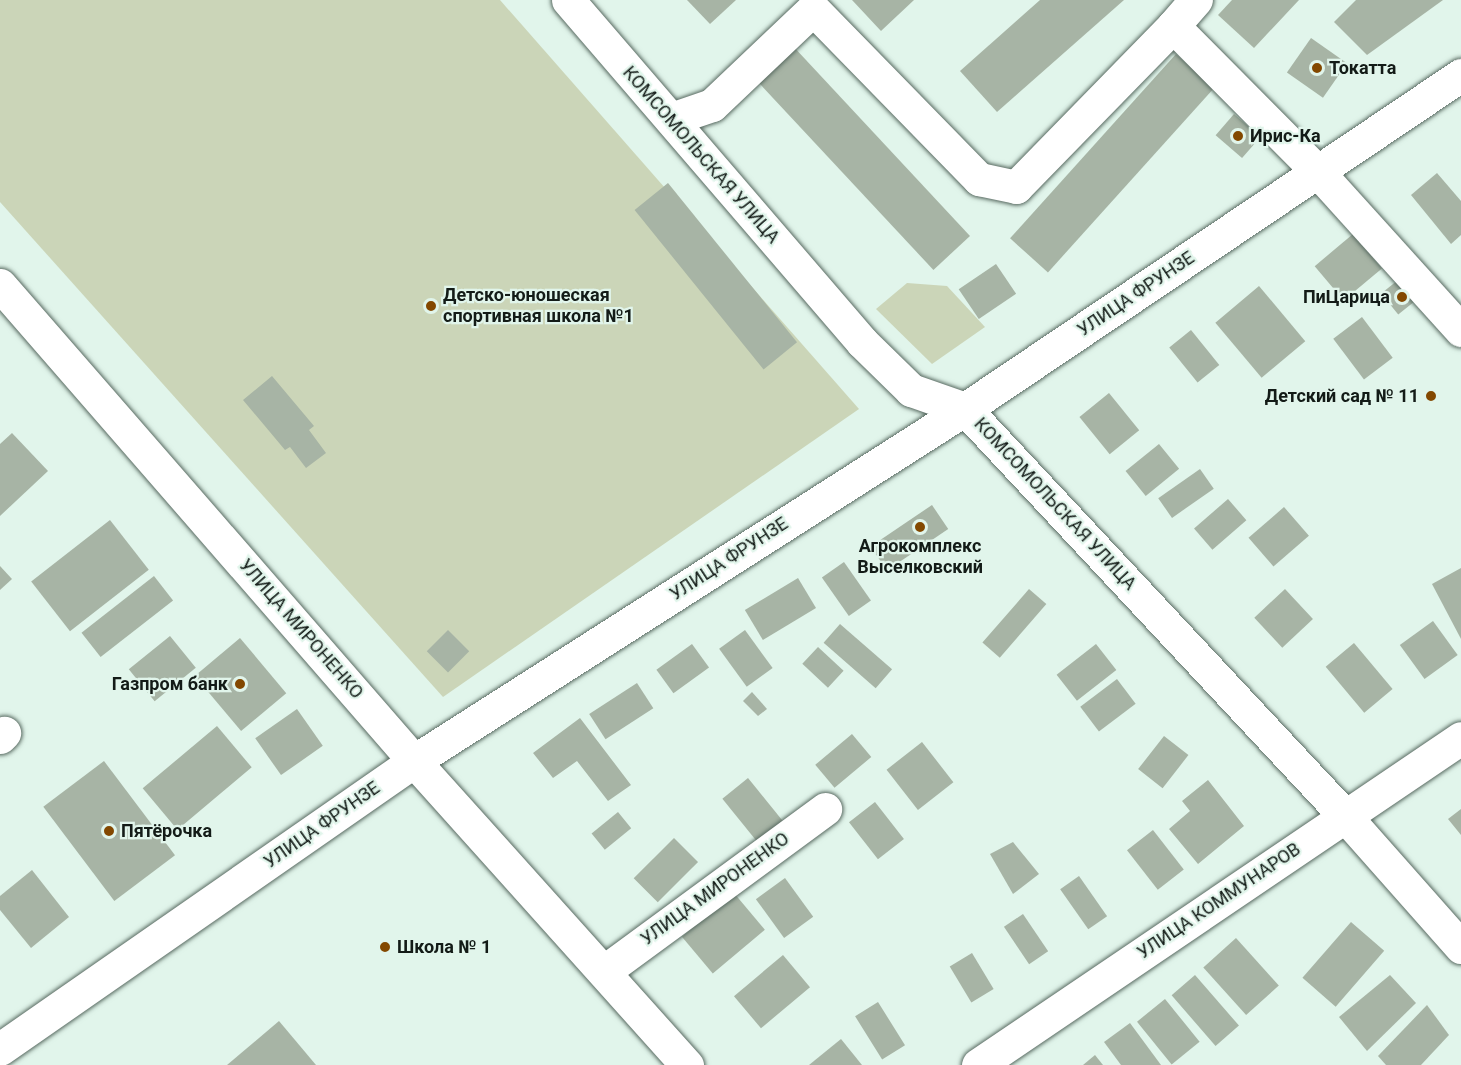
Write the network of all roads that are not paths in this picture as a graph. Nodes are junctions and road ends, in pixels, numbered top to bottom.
1 (568, 0) edge
2 (1196, 0) edge
3 (812, 5) edge
4 (1173, 26) junction
5 (1461, 75) edge
6 (671, 119) junction
7 (1318, 172) junction
8 (0, 285) edge
9 (1461, 330) edge
10 (965, 409) junction
11 (1461, 738) edge
12 (414, 761) junction
13 (825, 809) dead end
14 (1345, 816) junction
15 (1461, 947) edge
16 (606, 970) junction
17 (0, 1049) edge
18 (687, 1065) edge
19 (978, 1065) edge

1 - 6 street, КОМСОМОЛЬСКАЯ УЛИЦА
2 - 4 street
3 - 4 street
3 - 6 street
4 - 7 street
5 - 7 street, УЛИЦА ФРУНЗЕ
6 - 10 street, КОМСОМОЛЬСКАЯ УЛИЦА
7 - 9 street
7 - 10 street, УЛИЦА ФРУНЗЕ
8 - 12 street, УЛИЦА МИРОНЕНКО
10 - 12 street, УЛИЦА ФРУНЗЕ
10 - 14 street, КОМСОМОЛЬСКАЯ УЛИЦА
11 - 14 street, УЛИЦА КОММУНАРОВ
12 - 16 street, УЛИЦА МИРОНЕНКО
12 - 17 street, УЛИЦА ФРУНЗЕ
13 - 16 street, УЛИЦА МИРОНЕНКО
14 - 15 street, КОМСОМОЛЬСКАЯ УЛИЦА
14 - 19 street, УЛИЦА КОММУНАРОВ
16 - 18 street, УЛИЦА МИРОНЕНКО

